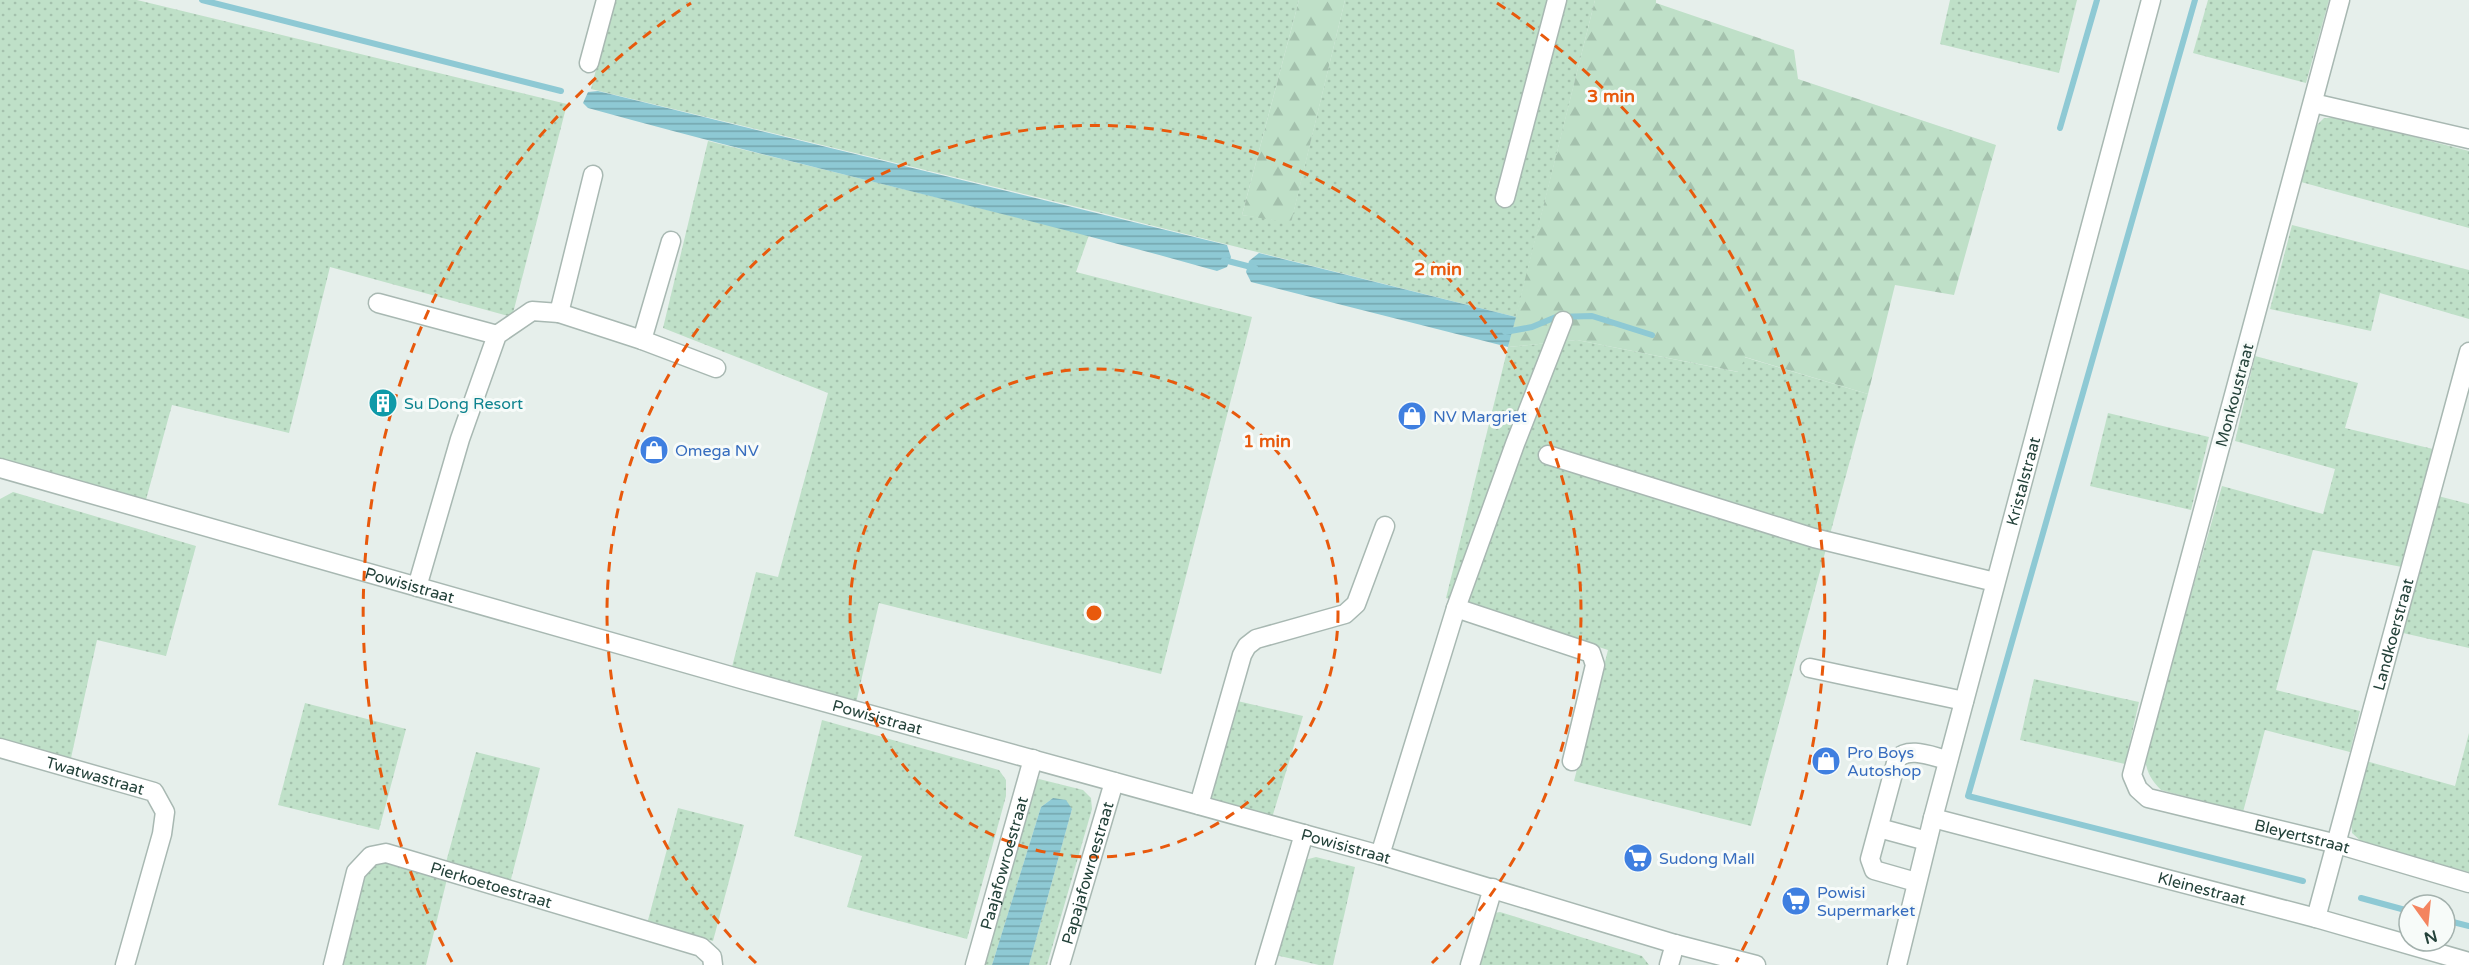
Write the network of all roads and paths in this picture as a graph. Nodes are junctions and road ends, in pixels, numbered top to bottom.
1 (606, 0) edge
2 (1557, 0) edge
3 (2151, 0) edge
4 (2340, 0) edge
5 (589, 63) dead end
6 (2313, 103) junction
7 (2469, 139) edge
8 (594, 175) dead end
9 (1505, 198) dead end
10 (671, 242) dead end
11 (378, 303) dead end
12 (560, 313) junction
13 (1563, 321) dead end
14 (497, 335) junction
15 (642, 340) junction
16 (2469, 352) edge
17 (716, 368) dead end
18 (1548, 455) dead end
19 (0, 468) edge
20 (1385, 526) dead end
21 (1995, 582) junction
22 (417, 587) junction
23 (1456, 608) junction
24 (1810, 668) dead end
25 (1964, 701) junction
26 (0, 748) edge
27 (1033, 759) junction
28 (1948, 760) junction
29 (1572, 761) dead end
30 (1114, 782) junction
31 (2138, 789) joint
32 (1198, 805) junction
33 (1933, 818) junction
34 (1879, 828) junction
35 (1304, 834) junction
36 (1927, 841) junction
37 (2337, 844) junction
38 (1380, 855) junction
39 (1916, 882) junction
40 (2469, 883) edge
41 (1493, 888) junction
42 (2316, 918) junction
43 (1675, 944) junction
44 (2469, 962) edge
45 (124, 965) edge
46 (333, 965) edge
47 (713, 965) edge
48 (975, 965) edge
49 (1060, 965) edge
50 (1265, 965) edge
51 (1470, 965) edge
52 (1669, 965) edge
53 (1756, 965) edge
54 (1897, 965) edge

1 - 5 street
2 - 9 street
3 - 21 street, Kristalstraat
4 - 6 street, Monkoustraat
6 - 7 street
6 - 31 street, Monkoustraat
8 - 12 street
10 - 15 street
11 - 14 street
12 - 14 street
12 - 15 street
13 - 23 street
14 - 22 street
15 - 17 street
16 - 37 street, Landkoerstraat
18 - 21 street
19 - 22 street, Powisistraat
20 - 32 street
21 - 25 street, Kristalstraat
22 - 27 street, Powisistraat
23 - 29 street
23 - 38 street
24 - 25 street
25 - 28 street, Kristalstraat
26 - 45 street, Twatwastraat
27 - 30 street, Powisistraat
27 - 48 street, Paajafowroestraat
28 - 33 street, Kristalstraat
28 - 34 street
30 - 32 street, Powisistraat
30 - 49 street, Papajafowroestraat
31 - 37 street, Bleyertstraat
32 - 35 street, Powisistraat
33 - 36 street, Kristalstraat
33 - 42 street, Kleinestraat
34 - 36 street
34 - 39 street
35 - 38 street, Powisistraat
35 - 50 street
36 - 39 street, Kristalstraat
37 - 40 street, Bleyertstraat
37 - 42 street, Landkoerstraat
38 - 41 street, Powisistraat
39 - 54 street, Kristalstraat
41 - 43 street, Powisistraat
41 - 51 street
42 - 44 street, Kleinestraat
43 - 52 street
43 - 53 street, Powisistraat
46 - 47 street, Pierkoetoestraat

